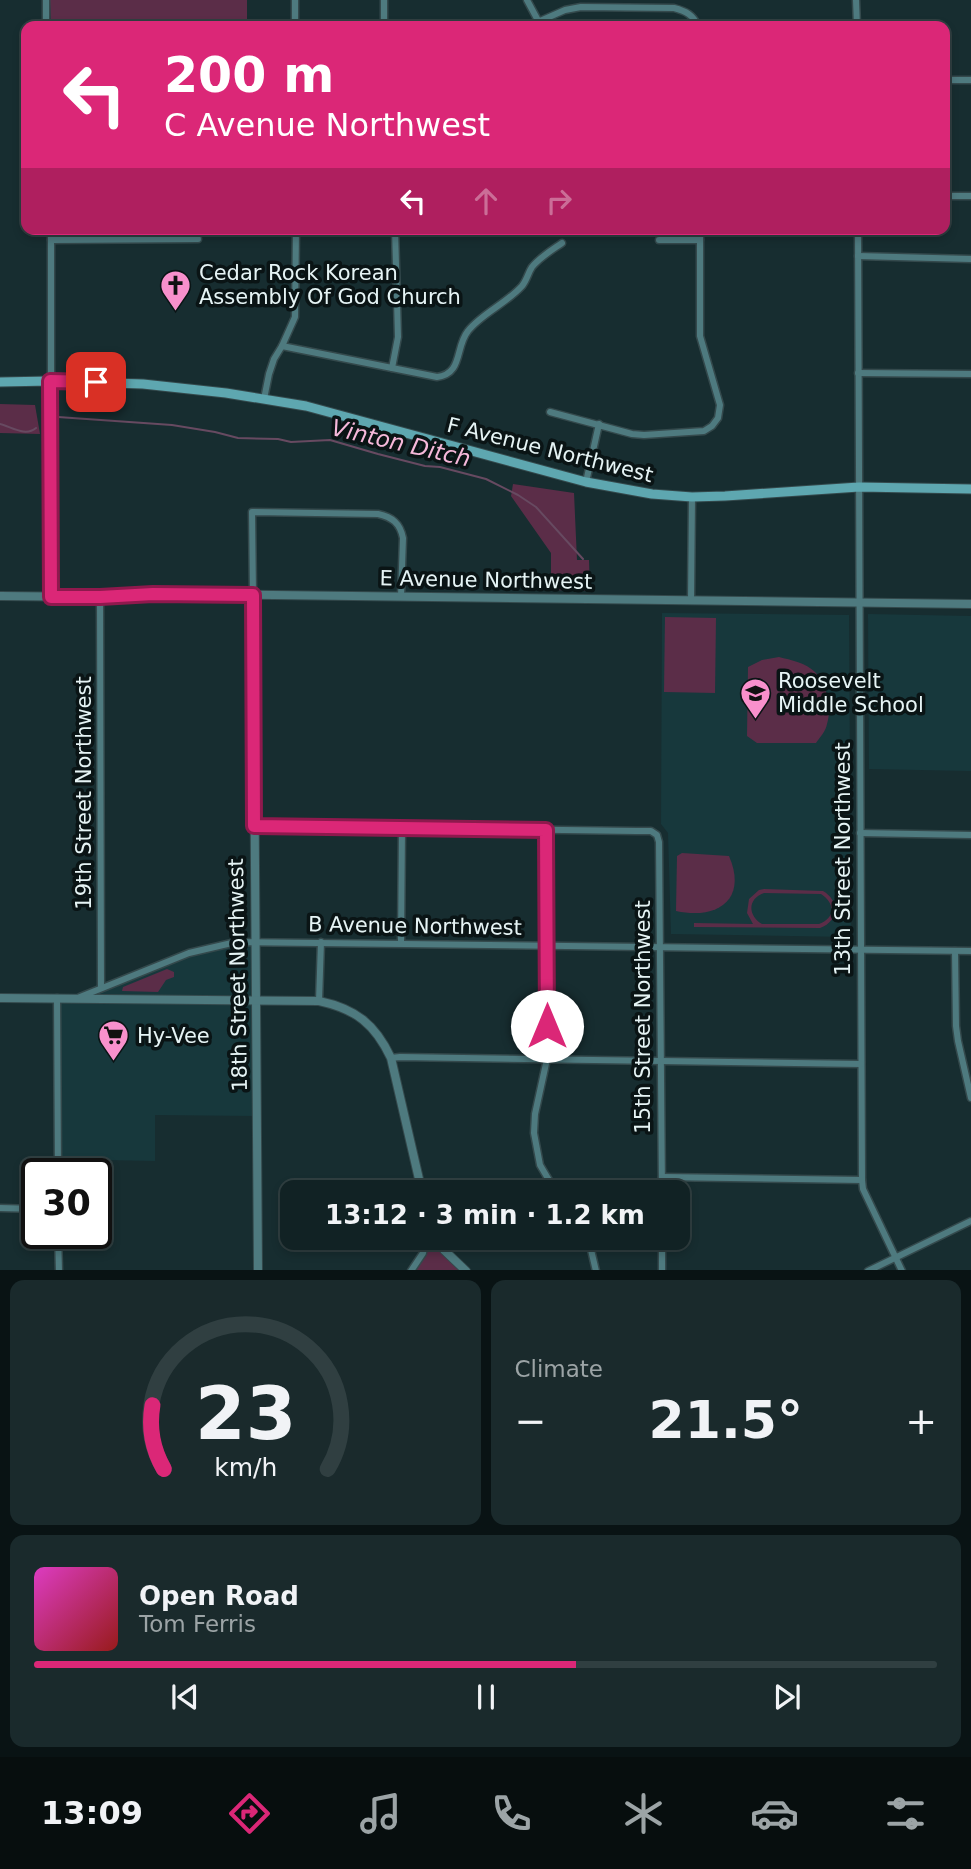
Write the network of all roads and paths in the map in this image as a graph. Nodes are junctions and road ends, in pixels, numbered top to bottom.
1 (46, 0) edge
2 (295, 0) edge
3 (384, 0) edge
4 (527, 0) edge
5 (856, 0) edge
6 (47, 21) edge
7 (295, 21) edge
8 (384, 21) edge
9 (538, 21) edge
10 (545, 21) edge
11 (696, 21) edge
12 (856, 21) edge
13 (950, 80) edge
14 (971, 80) edge
15 (950, 196) edge
16 (971, 197) edge
17 (51, 235) edge
18 (296, 235) edge
19 (396, 235) edge
20 (700, 235) edge
21 (858, 235) edge
22 (198, 239) dead end
23 (51, 240) junction
24 (659, 240) dead end
25 (700, 240) junction
26 (562, 243) dead end
27 (858, 257) junction
28 (971, 259) edge
29 (282, 346) junction
30 (392, 368) junction
31 (858, 373) junction
32 (971, 374) edge
33 (50, 381) junction
34 (0, 382) edge
35 (264, 399) junction
36 (550, 412) dead end
37 (599, 425) junction
38 (586, 482) junction
39 (859, 486) junction
40 (971, 489) edge
41 (692, 496) junction
42 (253, 595) junction
43 (0, 596) edge
44 (401, 596) junction
45 (51, 597) junction
46 (100, 597) junction
47 (691, 600) junction
48 (859, 602) junction
49 (971, 604) edge
50 (254, 826) junction
51 (402, 828) junction
52 (546, 830) junction
53 (860, 833) junction
54 (971, 835) edge
55 (256, 941) junction
56 (321, 942) junction
57 (401, 943) junction
58 (547, 945) junction
59 (660, 946) junction
60 (861, 950) junction
61 (955, 951) junction
62 (971, 951) edge
63 (101, 988) junction
64 (0, 998) edge
65 (57, 998) junction
66 (79, 998) junction
67 (255, 1000) junction
68 (319, 1001) junction
69 (391, 1058) junction
70 (547, 1059) junction
71 (661, 1061) junction
72 (861, 1064) junction
73 (971, 1098) edge
74 (58, 1158) edge
75 (662, 1177) joint
76 (419, 1180) edge
77 (549, 1180) edge
78 (862, 1180) junction
79 (0, 1208) edge
80 (21, 1209) edge
81 (971, 1221) edge
82 (58, 1249) edge
83 (424, 1250) edge
84 (444, 1250) edge
85 (591, 1250) edge
86 (662, 1250) edge
87 (896, 1257) junction
88 (58, 1270) edge
89 (258, 1270) edge
90 (411, 1270) edge
91 (466, 1270) edge
92 (596, 1270) edge
93 (662, 1270) edge
94 (868, 1270) edge
95 (902, 1270) edge

1 - 6 street
2 - 7 street
3 - 8 street
4 - 9 street
5 - 12 street
10 - 11 street
13 - 14 street
15 - 16 street
17 - 23 street
18 - 29 street
19 - 30 street
20 - 25 street
21 - 27 street, 13th Street Northwest
22 - 23 street
23 - 33 street
24 - 25 street
25 - 37 street
26 - 30 street
27 - 28 street
27 - 31 street, 13th Street Northwest
29 - 30 street
29 - 35 street
31 - 32 street
31 - 39 street, 13th Street Northwest
33 - 34 main road, F Avenue Northwest
33 - 35 main road, F Avenue Northwest
33 - 45 street
35 - 38 main road, F Avenue Northwest
36 - 37 street
37 - 38 street
38 - 41 main road, F Avenue Northwest
39 - 40 main road, F Avenue Northwest
39 - 41 main road, F Avenue Northwest
39 - 48 street, 13th Street Northwest
41 - 47 street
42 - 44 street, E Avenue Northwest
42 - 44 street, 18th Street Northwest
42 - 46 street, E Avenue Northwest
42 - 50 street, 18th Street Northwest
43 - 45 street, E Avenue Northwest
44 - 47 street, E Avenue Northwest
45 - 46 street, E Avenue Northwest
46 - 63 street, 19th Street Northwest
47 - 48 street, E Avenue Northwest
48 - 49 street, E Avenue Northwest
48 - 53 street, 13th Street Northwest
50 - 51 street
50 - 55 street, 18th Street Northwest
51 - 52 street
51 - 57 street
52 - 58 street
52 - 59 street, 15th Street Northwest
53 - 54 street
53 - 60 street, 13th Street Northwest
55 - 56 street, B Avenue Northwest
55 - 63 street, B Avenue Northwest
55 - 67 street, 18th Street Northwest
56 - 57 street, B Avenue Northwest
56 - 68 street
57 - 58 street, B Avenue Northwest
58 - 59 street, B Avenue Northwest
58 - 70 street
59 - 60 street, B Avenue Northwest
59 - 71 street, 15th Street Northwest
60 - 61 street, B Avenue Northwest
60 - 72 street, 13th Street Northwest
61 - 62 street, B Avenue Northwest
61 - 73 street
63 - 66 street, B Avenue Northwest
64 - 65 street
65 - 66 street
65 - 74 street
66 - 67 street
67 - 68 street
67 - 89 street, 18th Street Northwest
68 - 69 street
69 - 70 street
69 - 76 street
70 - 71 street
70 - 77 street
71 - 72 street
71 - 75 street, 15th Street Northwest
72 - 78 street, 13th Street Northwest
75 - 78 street
78 - 87 street, 13th Street Northwest
79 - 80 street
81 - 87 street
82 - 88 street
83 - 90 street
84 - 91 street
85 - 92 street
86 - 93 street
87 - 94 street
87 - 95 street, 13th Street Northwest

